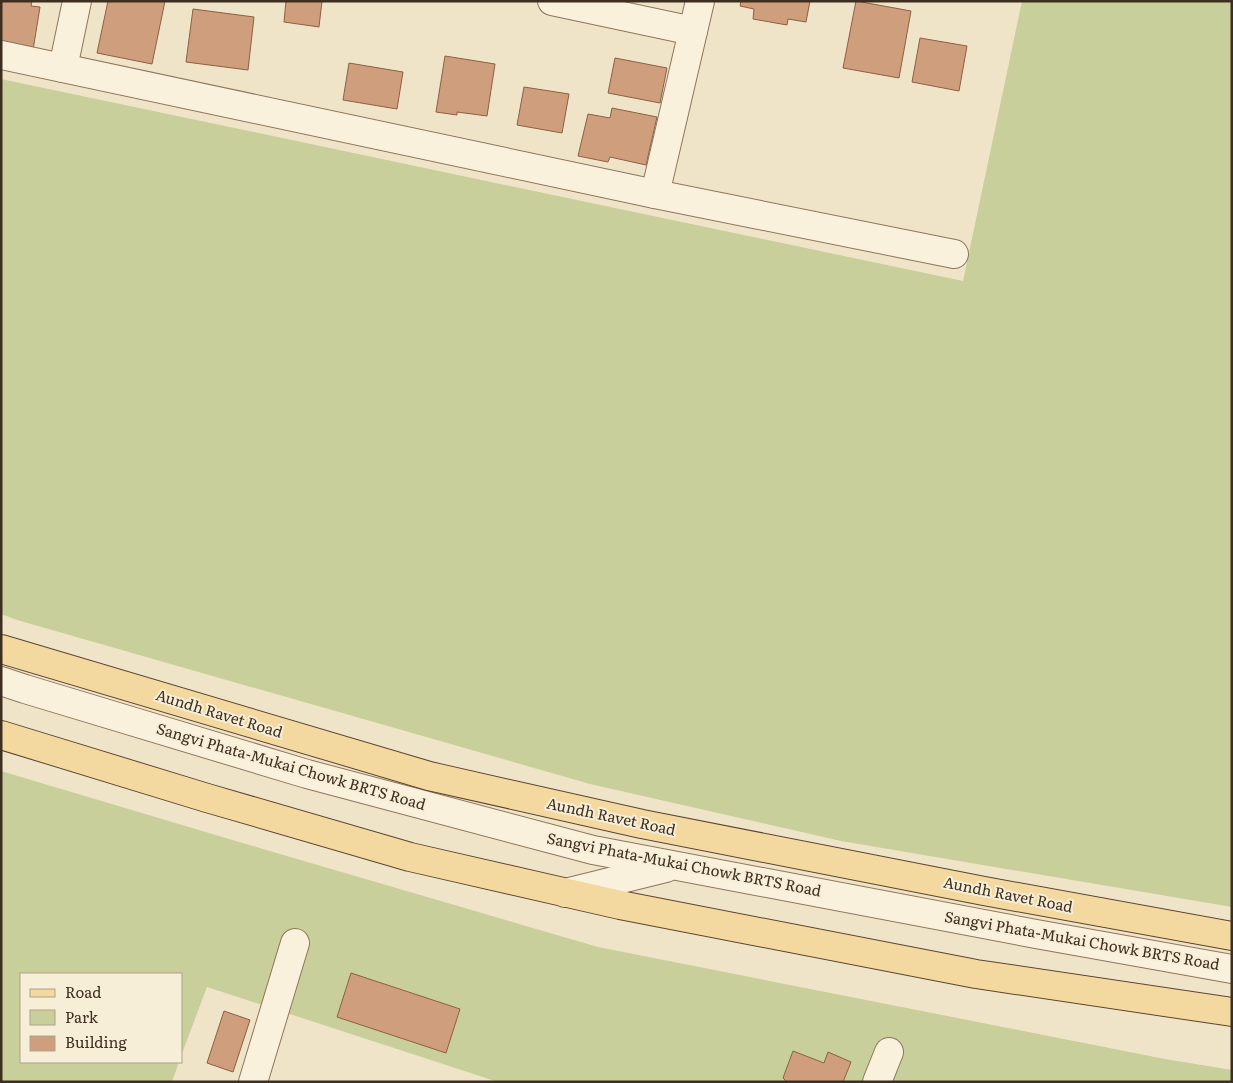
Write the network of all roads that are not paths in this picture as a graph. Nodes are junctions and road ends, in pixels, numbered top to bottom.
1 (77, 1) edge
2 (552, 1) edge
3 (700, 1) edge
4 (693, 31) junction
5 (1, 55) edge
6 (63, 68) junction
7 (655, 194) junction
8 (954, 254) dead end
9 (1, 649) edge
10 (1, 681) edge
11 (1, 735) edge
12 (675, 865) junction
13 (565, 893) junction
14 (1232, 936) edge
15 (295, 944) dead end
16 (1232, 968) edge
17 (1232, 1012) edge
18 (889, 1052) dead end
19 (253, 1082) edge
20 (877, 1082) edge

1 - 6 lane
2 - 4 lane
3 - 4 lane
4 - 7 lane
5 - 6 lane
6 - 7 lane
7 - 8 lane
9 - 14 main road, Aundh Ravet Road
10 - 12 lane, Sangvi Phata-Mukai Chowk BRTS Road
11 - 13 main road
12 - 13 lane
12 - 16 lane, Sangvi Phata-Mukai Chowk BRTS Road
13 - 17 main road
15 - 19 lane
18 - 20 lane

